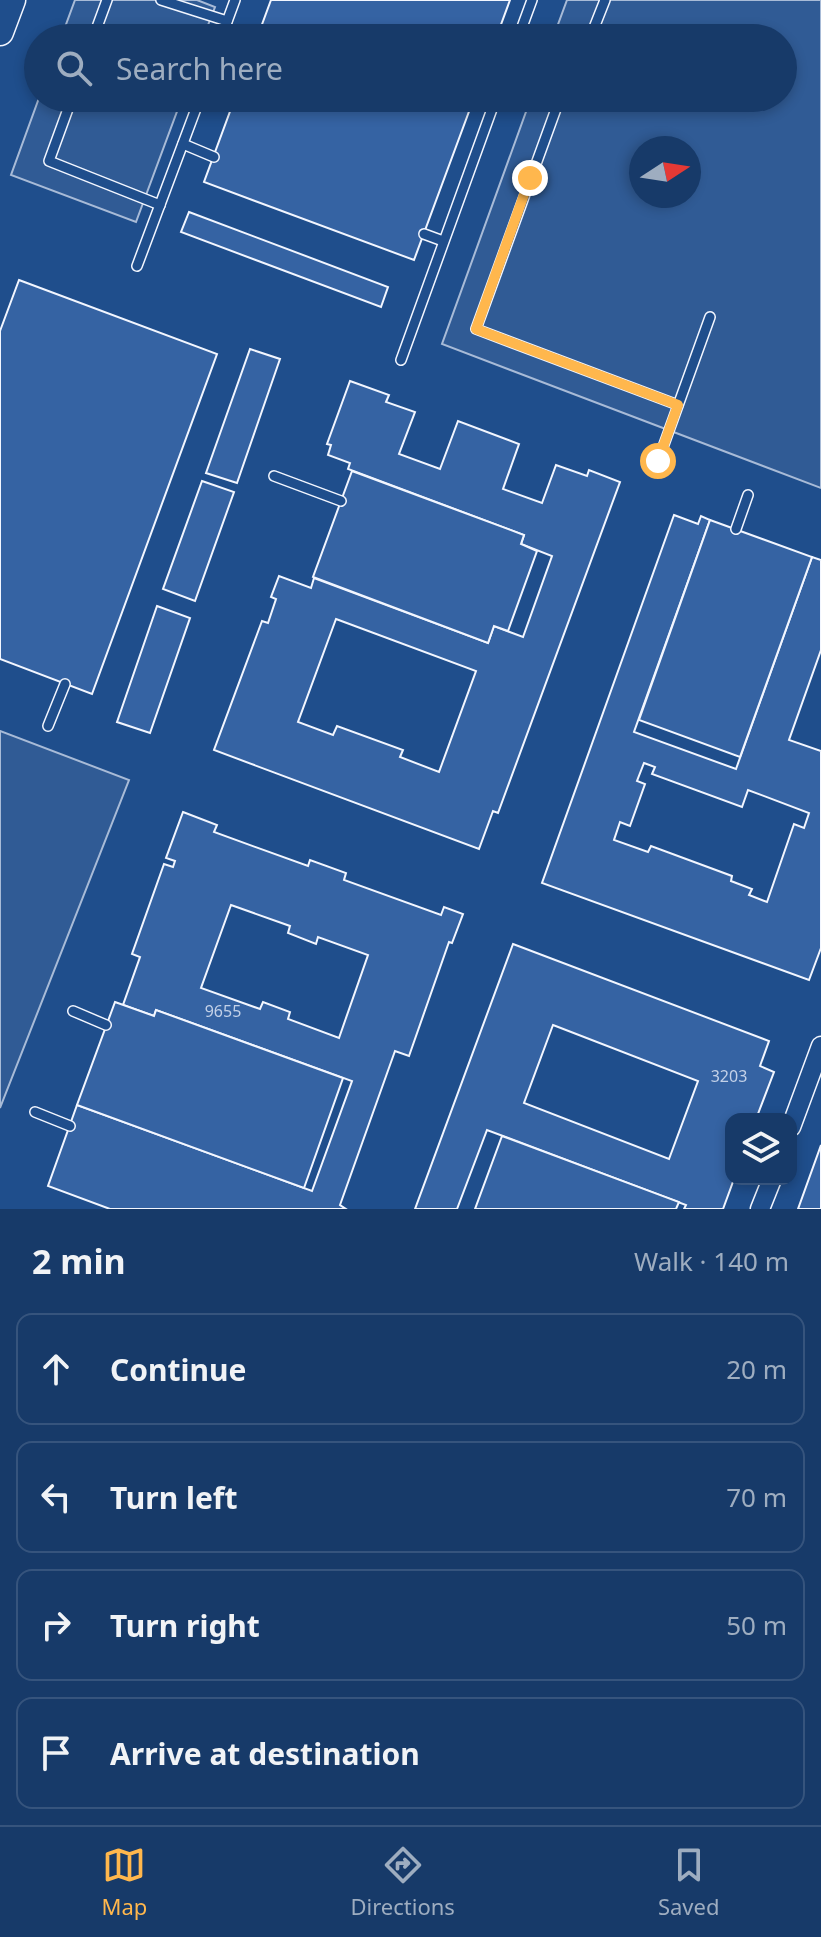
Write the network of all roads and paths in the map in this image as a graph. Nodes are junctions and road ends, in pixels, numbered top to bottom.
1 (12, 0) edge
2 (107, 0) edge
3 (161, 0) edge
4 (235, 0) edge
5 (532, 0) edge
6 (605, 0) edge
7 (227, 21) junction
8 (98, 24) edge
9 (226, 24) edge
10 (523, 24) edge
11 (596, 24) edge
12 (0, 32) edge
13 (67, 112) edge
14 (195, 112) edge
15 (491, 112) edge
16 (555, 112) edge
17 (183, 144) junction
18 (214, 157) dead end
19 (160, 205) junction
20 (424, 234) dead end
21 (443, 241) junction
22 (137, 266) dead end
23 (710, 317) dead end
24 (401, 360) dead end
25 (678, 405) junction
26 (658, 461) dead end
27 (274, 476) dead end
28 (748, 495) dead end
29 (341, 501) dead end
30 (736, 529) dead end
31 (65, 684) dead end
32 (48, 726) dead end
33 (73, 1011) dead end
34 (106, 1025) dead end
35 (821, 1046) edge
36 (35, 1112) dead end
37 (796, 1113) edge
38 (70, 1126) dead end
39 (770, 1185) edge
40 (760, 1209) edge

1 - 12 street
2 - 8 lane
3 - 7 lane
4 - 7 lane
5 - 10 lane
6 - 11 lane
7 - 9 lane
13 - 19 lane
14 - 17 lane
15 - 21 lane
16 - 25 lane
17 - 18 lane
17 - 19 lane
19 - 22 lane
20 - 21 lane
21 - 24 lane
23 - 25 lane
25 - 26 lane
27 - 29 lane
28 - 30 lane
31 - 32 lane
33 - 34 lane
35 - 37 street
36 - 38 lane
39 - 40 street

